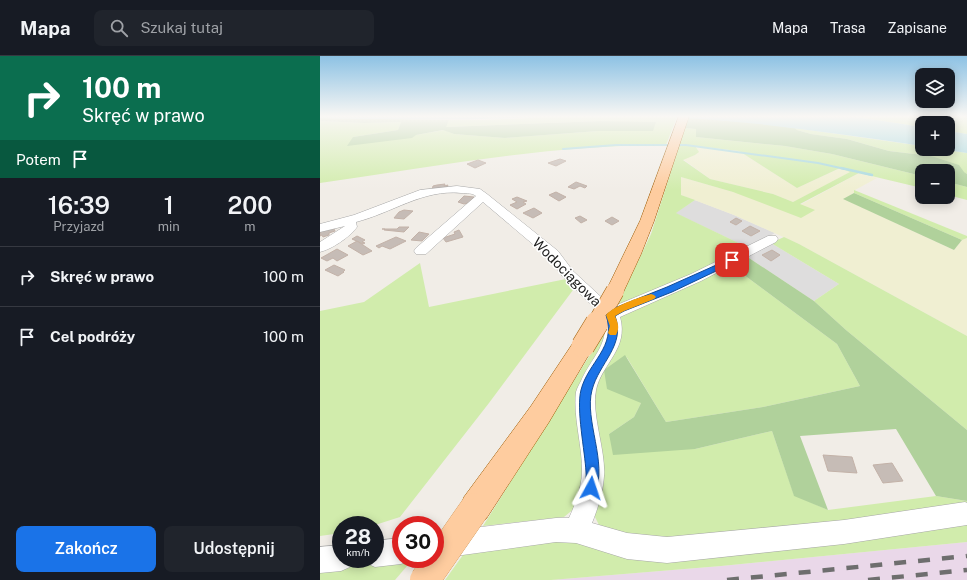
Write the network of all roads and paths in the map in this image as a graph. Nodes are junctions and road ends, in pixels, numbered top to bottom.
1 (676, 140) edge
2 (483, 196) junction
3 (350, 220) junction
4 (320, 228) edge
5 (772, 240) dead end
6 (320, 248) edge
7 (421, 251) dead end
8 (610, 315) junction
9 (965, 514) dead end
10 (576, 531) junction
11 (444, 545) edge
12 (332, 559) edge
13 (320, 560) edge
14 (425, 580) edge

1 - 14 main road, bridge
2 - 3 street, Wodociągowa
2 - 7 street
2 - 8 street, Wodociągowa
3 - 4 street, Wodociągowa
3 - 6 street
5 - 8 street
8 - 10 street, Wodociągowa
9 - 10 street
10 - 11 street
12 - 13 street

